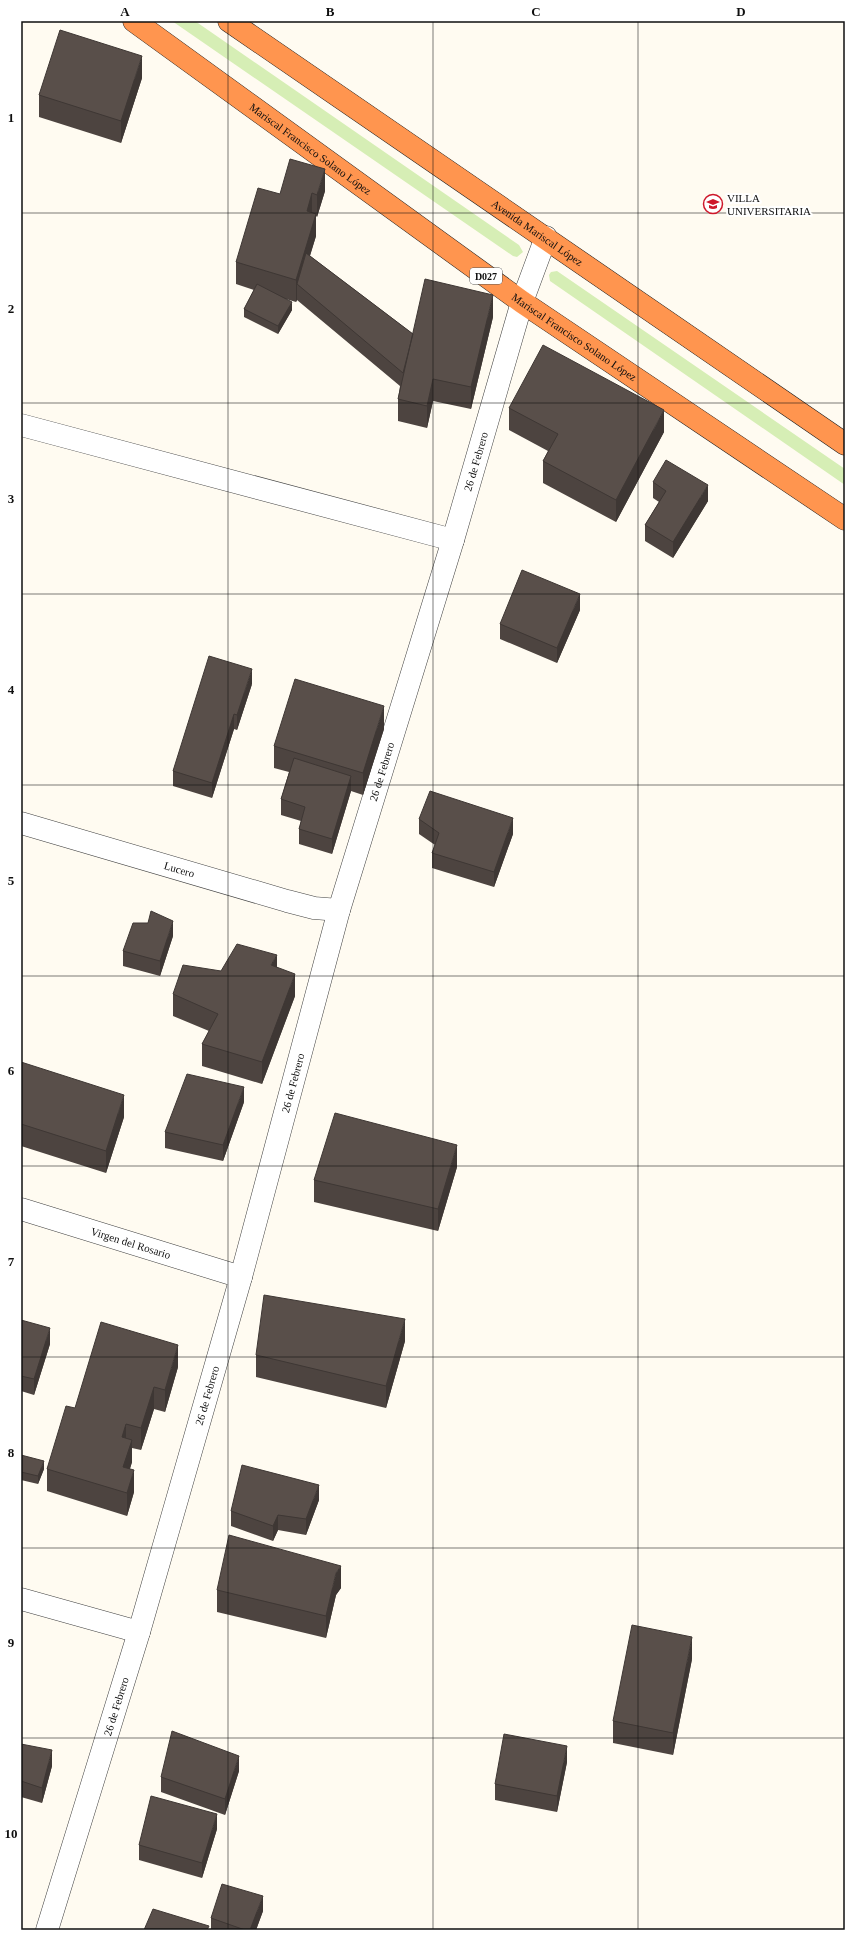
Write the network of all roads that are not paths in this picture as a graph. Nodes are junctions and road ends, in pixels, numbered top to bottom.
1 (134, 21) edge
2 (229, 21) edge
3 (546, 238) junction
4 (522, 302) junction
5 (21, 425) edge
6 (845, 444) edge
7 (845, 519) edge
8 (453, 540) junction
9 (21, 823) edge
10 (339, 910) junction
11 (21, 1209) edge
12 (241, 1277) junction
13 (21, 1599) edge
14 (139, 1632) junction
15 (47, 1930) edge

1 - 4 highway, Mariscal Francisco Solano López / D027
2 - 3 highway, Avenida Mariscal López
3 - 4 street, 26 de Febrero
3 - 6 highway, Avenida Mariscal López
4 - 7 highway, Mariscal Francisco Solano López / D027
4 - 8 street, 26 de Febrero
5 - 8 street
8 - 10 street, 26 de Febrero
9 - 10 street, Lucero
10 - 12 street, 26 de Febrero
11 - 12 street, Virgen del Rosario
12 - 14 street, 26 de Febrero
13 - 14 street
14 - 15 street, 26 de Febrero

